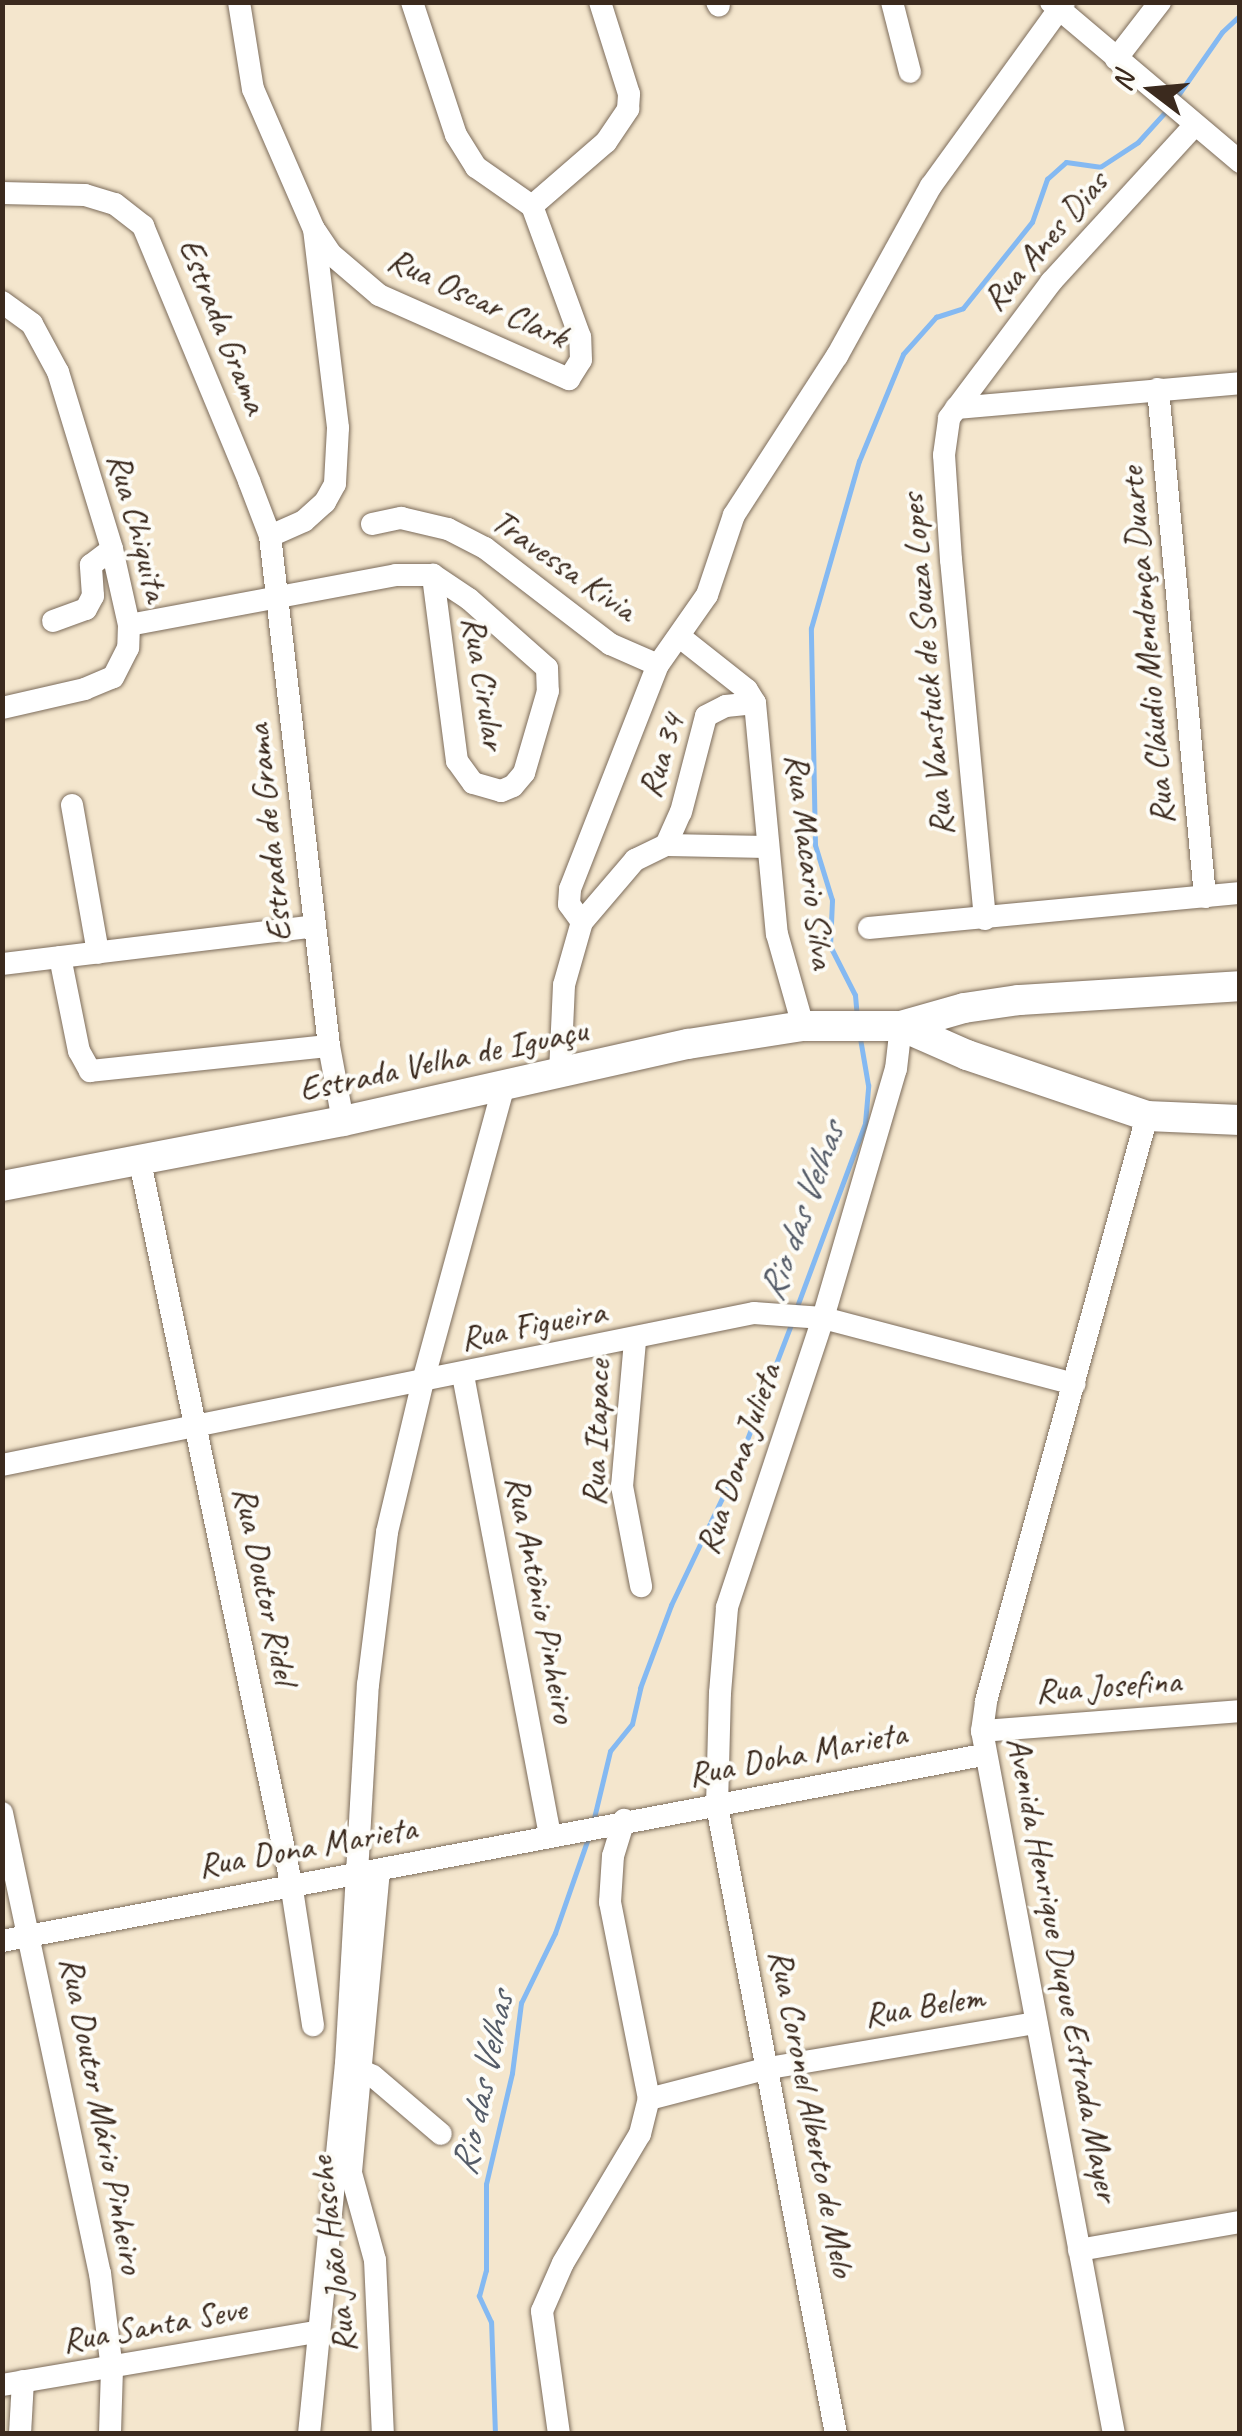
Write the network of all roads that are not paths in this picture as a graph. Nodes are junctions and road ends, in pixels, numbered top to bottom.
1 (239, 2) edge
2 (412, 2) edge
3 (600, 2) edge
4 (892, 2) edge
5 (1160, 2) edge
6 (1058, 5) edge
7 (1116, 58) junction
8 (910, 72) dead end
9 (1191, 122) junction
10 (1240, 162) edge
11 (2, 193) edge
12 (532, 206) junction
13 (314, 229) junction
14 (2, 302) edge
15 (1240, 383) edge
16 (1158, 389) junction
17 (956, 408) junction
18 (372, 524) dead end
19 (270, 536) junction
20 (112, 549) junction
21 (433, 575) junction
22 (276, 596) junction
23 (53, 621) dead end
24 (129, 625) junction
25 (680, 637) junction
26 (658, 665) junction
27 (754, 702) junction
28 (2, 708) edge
29 (72, 805) dead end
30 (666, 844) junction
31 (768, 847) junction
32 (1240, 894) edge
33 (1205, 897) junction
34 (984, 918) junction
35 (582, 922) junction
36 (314, 926) junction
37 (869, 928) dead end
38 (98, 953) junction
39 (60, 957) junction
40 (2, 964) edge
41 (1240, 986) edge
42 (964, 1008) junction
43 (818, 1026) junction
44 (890, 1026) junction
45 (330, 1046) junction
46 (967, 1054) junction
47 (560, 1073) junction
48 (504, 1085) junction
49 (1147, 1116) junction
50 (1240, 1120) edge
51 (343, 1121) junction
52 (140, 1162) junction
53 (2, 1186) edge
54 (820, 1317) junction
55 (634, 1340) junction
56 (463, 1375) junction
57 (423, 1381) junction
58 (1074, 1384) junction
59 (198, 1429) junction
60 (2, 1465) edge
61 (640, 1586) dead end
62 (1240, 1711) edge
63 (982, 1731) junction
64 (983, 1755) junction
65 (717, 1806) junction
66 (2, 1813) edge
67 (618, 1821) junction
68 (557, 1835) junction
69 (367, 1871) junction
70 (291, 1883) junction
71 (30, 1936) junction
72 (2, 1941) edge
73 (1036, 2023) junction
74 (313, 2025) dead end
75 (354, 2067) junction
76 (769, 2068) junction
77 (649, 2099) junction
78 (441, 2134) dead end
79 (1240, 2222) edge
80 (1079, 2250) junction
81 (316, 2332) junction
82 (112, 2369) junction
83 (13, 2383) edge
84 (20, 2434) edge
85 (110, 2434) edge
86 (308, 2434) edge
87 (383, 2434) edge
88 (559, 2434) edge
89 (836, 2434) edge
90 (1114, 2434) edge

1 - 13 street
2 - 12 street
3 - 12 street
4 - 8 street
5 - 7 street
6 - 7 street
6 - 25 street
7 - 9 street
9 - 10 street
9 - 17 street, Rua Anes Dias
11 - 19 street, Estrada Grama
12 - 13 street, Rua Oscar Clark
13 - 19 street
14 - 20 street, Rua Chiquita
15 - 16 street
16 - 17 street
16 - 33 street, Rua Cláudio Mendonça Duarte
17 - 34 street, Rua Vanstuck de Souza Lopes
18 - 26 street, Travessa Kivia
19 - 22 street, Estrada de Grama
20 - 23 street
20 - 24 street, Rua Chiquita
21 - 21 street, Rua Cirular
21 - 22 street, Rua Cirular
22 - 24 street, Rua Cirular
22 - 36 street, Estrada de Grama
24 - 28 street, Rua Chiquita
25 - 26 street
25 - 27 street
26 - 35 street
27 - 30 street, Rua 34
27 - 31 street, Rua Macario Silva
29 - 38 street
30 - 31 street, Rua 34
30 - 35 street, Rua 34
31 - 43 street, Rua Macario Silva
32 - 33 street
33 - 34 street
34 - 37 street
35 - 47 street
36 - 38 street
36 - 45 street, Estrada de Grama
38 - 39 street
39 - 40 street
39 - 45 street
41 - 42 main road, Estrada Velha de Iguaçu
42 - 44 main road, Estrada Velha de Iguaçu
42 - 46 main road
43 - 44 main road, Estrada Velha de Iguaçu
43 - 47 main road, Estrada Velha de Iguaçu
44 - 46 main road, Estrada Velha de Iguaçu
44 - 54 street, Rua Dona Julieta
45 - 51 street, Estrada de Grama
46 - 49 main road, Estrada Velha de Iguaçu
47 - 48 main road, Estrada Velha de Iguaçu
48 - 51 main road, Estrada Velha de Iguaçu
48 - 57 street
49 - 50 main road, Estrada Velha de Iguaçu
49 - 58 street, Avenida Henrique Duque Estrada Mayer
51 - 52 main road, Estrada Velha de Iguaçu
52 - 53 main road, Estrada Velha de Iguaçu
52 - 59 street, Rua Doutor Ridel
54 - 55 street, Rua Figueira
54 - 58 street, Rua Figueira
54 - 65 street, Rua Dona Julieta
55 - 56 street, Rua Figueira
55 - 61 street, Rua Itapace
56 - 57 street, Rua Figueira
56 - 68 street, Rua Antônio Pinheiro
57 - 59 street, Rua Figueira
57 - 69 street
58 - 63 street, Avenida Henrique Duque Estrada Mayer
59 - 60 street, Rua Figueira
59 - 70 street, Rua Doutor Ridel
62 - 63 street, Rua Josefina
63 - 64 street, Avenida Henrique Duque Estrada Mayer
64 - 65 street, Rua Doha Marieta
64 - 73 street, Avenida Henrique Duque Estrada Mayer
65 - 67 street, Rua Doha Marieta
65 - 76 street, Rua Coronel Alberto de Melo
66 - 71 street, Rua Doutor Mário Pinheiro
67 - 68 street, Rua Dona Marieta
67 - 77 street
68 - 69 street, Rua Dona Marieta
69 - 70 street, Rua Dona Marieta
69 - 75 street
70 - 71 street, Rua Dona Marieta
70 - 74 street, Rua Doutor Ridel
71 - 72 street, Rua Dona Marieta
71 - 82 street, Rua Doutor Mário Pinheiro
73 - 76 street, Rua Belem
73 - 80 street, Avenida Henrique Duque Estrada Mayer
75 - 78 street
75 - 81 street
75 - 87 street, Rua João Hasche
76 - 77 street, Rua Belem
76 - 89 street, Rua Coronel Alberto de Melo
77 - 88 street
79 - 80 street
80 - 90 street, Avenida Henrique Duque Estrada Mayer
81 - 82 street, Rua Santa Seve
81 - 86 street
82 - 83 street, Rua Santa Seve
82 - 85 street, Rua Doutor Mário Pinheiro
83 - 84 street

